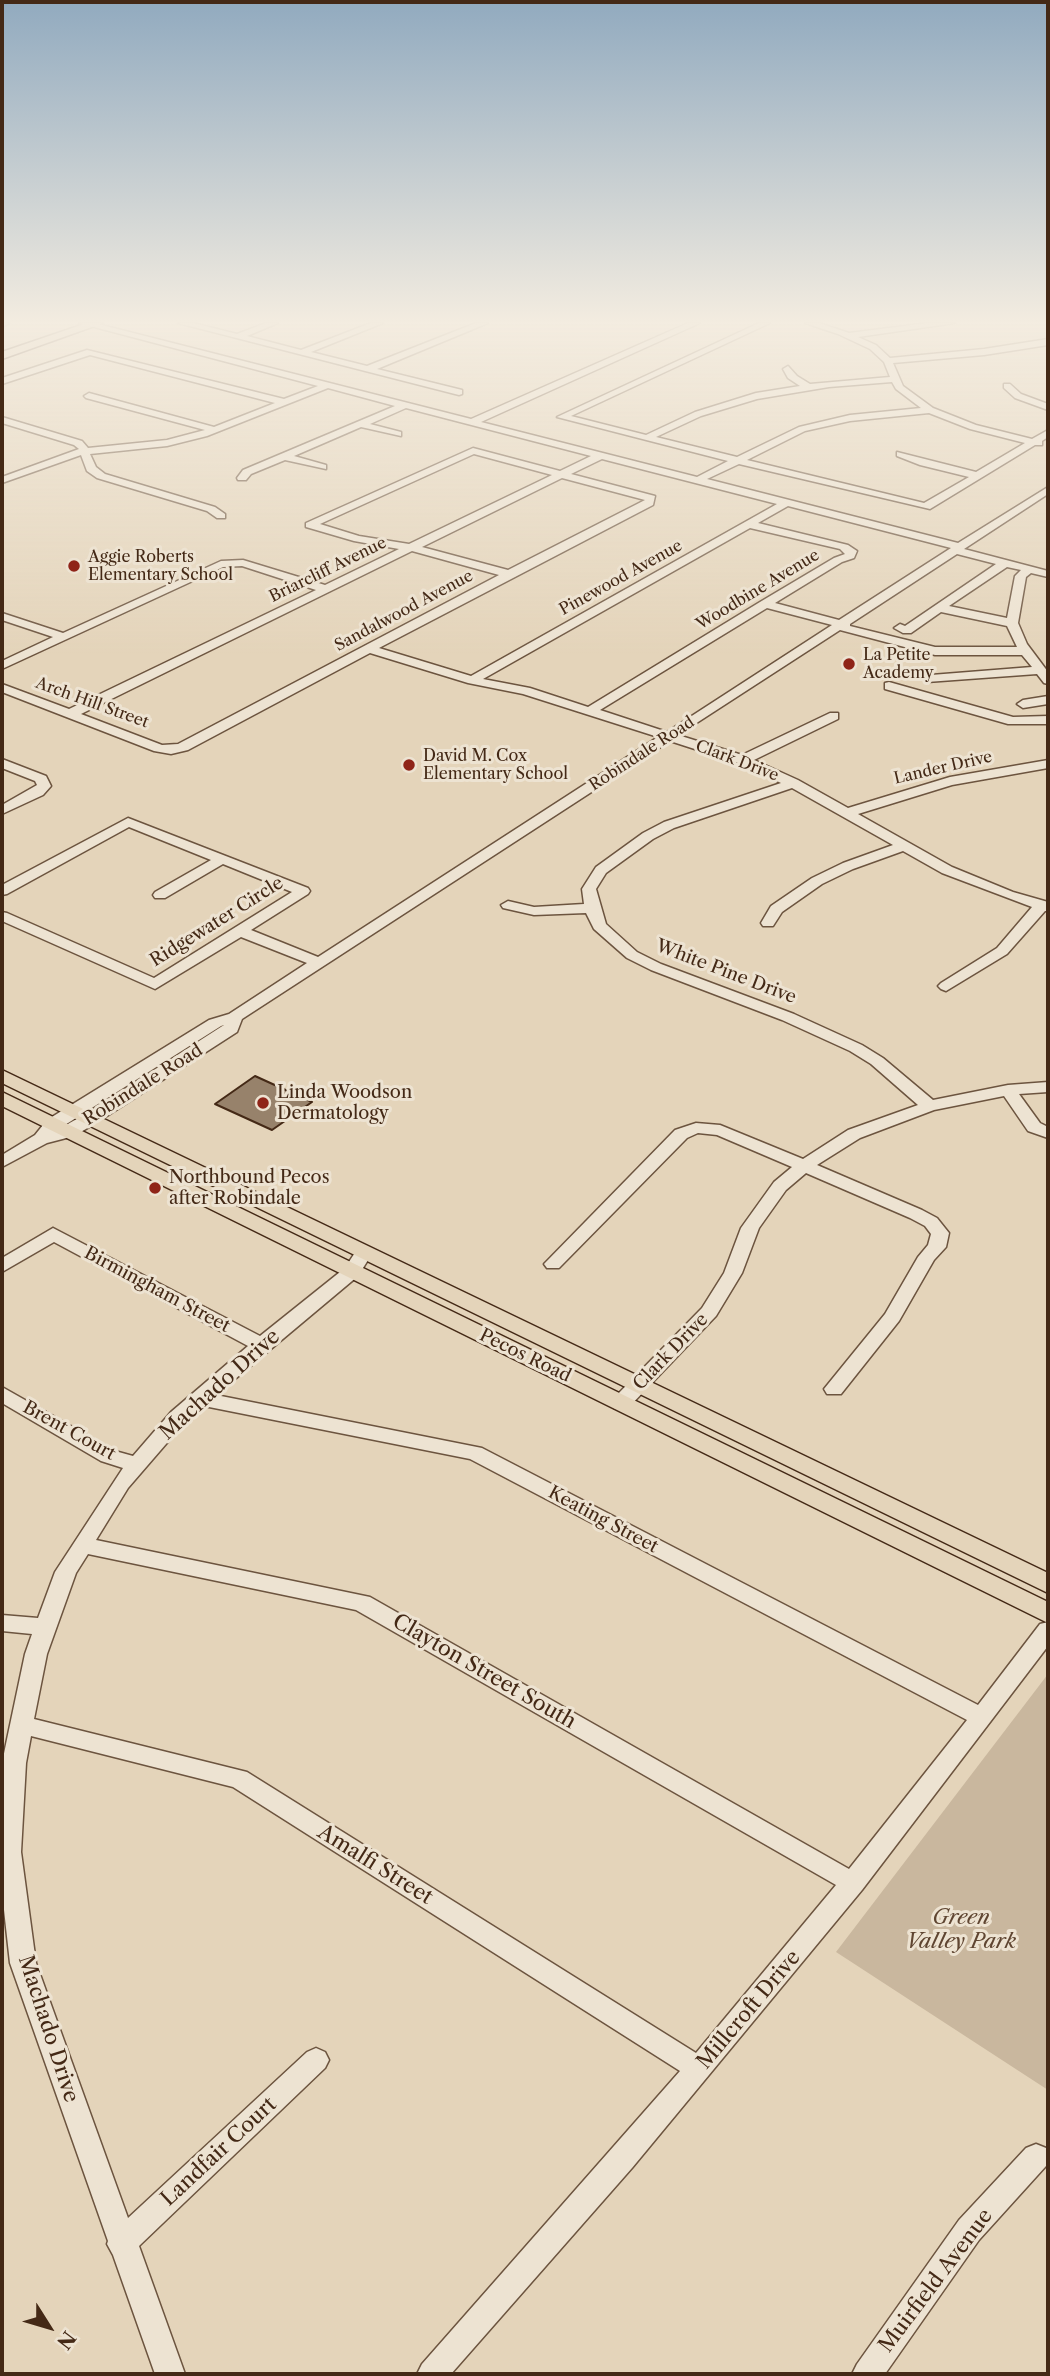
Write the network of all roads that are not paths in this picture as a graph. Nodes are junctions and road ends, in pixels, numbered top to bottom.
1 (48, 434) edge
2 (201, 434) edge
3 (336, 434) edge
4 (394, 434) edge
5 (513, 434) edge
6 (627, 434) edge
7 (658, 434) edge
8 (792, 434) edge
9 (1001, 434) edge
10 (1047, 434) edge
11 (398, 435) dead end
12 (647, 439) junction
13 (1033, 442) junction
14 (1048, 446) edge
15 (84, 451) junction
16 (901, 454) dead end
17 (283, 456) junction
18 (599, 456) junction
19 (735, 460) junction
20 (322, 467) dead end
21 (560, 474) junction
22 (978, 476) junction
23 (4, 477) edge
24 (242, 478) dead end
25 (696, 481) junction
26 (1048, 490) edge
27 (786, 503) junction
28 (221, 516) dead end
29 (749, 524) junction
30 (412, 547) junction
31 (957, 549) junction
32 (1005, 563) junction
33 (1029, 569) junction
34 (509, 574) junction
35 (1048, 574) edge
36 (325, 589) junction
37 (764, 604) junction
38 (940, 608) junction
39 (2, 616) edge
40 (1012, 623) junction
41 (839, 625) junction
42 (900, 628) dead end
43 (64, 637) junction
44 (368, 648) junction
45 (1025, 651) junction
46 (2, 665) edge
47 (1038, 670) junction
48 (978, 675) junction
49 (931, 678) dead end
50 (472, 680) junction
51 (1048, 680) edge
52 (889, 686) dead end
53 (2, 688) edge
54 (1048, 700) edge
55 (943, 701) junction
56 (1023, 704) dead end
57 (590, 711) junction
58 (70, 714) junction
59 (834, 716) dead end
60 (1048, 720) edge
61 (669, 736) junction
62 (171, 750) joint
63 (743, 760) junction
64 (2, 764) edge
65 (1048, 764) edge
66 (793, 783) junction
67 (2, 810) edge
68 (847, 813) junction
69 (903, 846) junction
70 (222, 859) junction
71 (2, 891) edge
72 (160, 895) dead end
73 (508, 905) dead end
74 (1045, 906) edge
75 (592, 908) junction
76 (2, 916) edge
77 (768, 923) dead end
78 (240, 931) junction
79 (320, 962) junction
80 (946, 986) dead end
81 (2, 1076) edge
82 (1048, 1087) edge
83 (1008, 1090) junction
84 (2, 1098) edge
85 (930, 1106) junction
86 (82, 1115) junction
87 (54, 1132) junction
88 (1048, 1133) edge
89 (2, 1162) edge
90 (803, 1167) junction
91 (358, 1262) junction
92 (553, 1264) dead end
93 (2, 1266) edge
94 (261, 1345) junction
95 (639, 1386) junction
96 (834, 1389) dead end
97 (2, 1394) edge
98 (199, 1398) junction
99 (621, 1403) junction
100 (137, 1465) junction
101 (83, 1545) junction
102 (1048, 1584) edge
103 (1048, 1613) edge
104 (2, 1623) edge
105 (46, 1627) junction
106 (1048, 1630) edge
107 (981, 1717) junction
108 (22, 1725) junction
109 (6, 1829) edge
110 (853, 1883) junction
111 (316, 2060) dead end
112 (699, 2069) junction
113 (1036, 2157) dead end
114 (121, 2244) junction
115 (170, 2374) edge
116 (432, 2374) edge
117 (867, 2374) edge

1 - 15 street
2 - 15 street
3 - 17 street
4 - 11 street
5 - 18 street
6 - 12 street
7 - 12 street
8 - 19 street
9 - 13 street
10 - 13 street
12 - 19 street
13 - 14 street
13 - 22 street
15 - 23 street
15 - 28 street
16 - 22 street
17 - 20 street
17 - 24 street
18 - 21 street, Briarcliff Avenue
18 - 25 street
19 - 22 street
19 - 25 street
21 - 30 street, Briarcliff Avenue
21 - 30 street
21 - 34 street, Sandalwood Avenue
25 - 27 street
26 - 31 street, Robindale Road
27 - 29 street, Pinewood Avenue
27 - 31 street
29 - 37 street, Woodbine Avenue
29 - 50 street, Pinewood Avenue
30 - 34 street
30 - 36 street, Briarcliff Avenue
31 - 32 street
31 - 41 street, Robindale Road
32 - 33 street
32 - 38 street
33 - 35 street
33 - 40 street
34 - 44 street, Sandalwood Avenue
36 - 43 street
36 - 58 street, Briarcliff Avenue
37 - 41 street
37 - 57 street, Woodbine Avenue
38 - 40 street
38 - 42 street
39 - 43 street
40 - 45 street
41 - 45 street
41 - 61 street, Robindale Road
43 - 46 street
44 - 50 street, Clark Drive
44 - 62 street, Sandalwood Avenue
45 - 47 street
47 - 48 street
47 - 51 street
48 - 49 street
48 - 55 street
50 - 57 street, Clark Drive
52 - 55 street
53 - 58 street, Arch Hill Street
54 - 56 street
55 - 60 street
57 - 61 street, Clark Drive
58 - 62 street, Arch Hill Street
59 - 63 street
61 - 63 street, Clark Drive
61 - 79 street, Robindale Road
63 - 66 street, Clark Drive
64 - 67 street
65 - 68 street, Lander Drive
66 - 68 street, Clark Drive
66 - 75 street
68 - 69 street, Clark Drive
69 - 74 street, Clark Drive
69 - 77 street
70 - 71 street, Ridgewater Circle
70 - 72 street
70 - 78 street, Ridgewater Circle
73 - 75 street
74 - 80 street
75 - 85 street, White Pine Drive
76 - 78 street, Ridgewater Circle
78 - 79 street
79 - 86 street, Robindale Road
81 - 86 main road, Pecos Road
82 - 83 street, Clark Drive
83 - 85 street, Clark Drive
83 - 88 street
84 - 87 main road, Pecos Road
85 - 90 street, Clark Drive
86 - 87 street, Robindale Road
86 - 91 main road, Pecos Road
87 - 89 street, Robindale Road
87 - 91 main road, Pecos Road
90 - 92 street
90 - 95 street, Clark Drive
90 - 96 street
91 - 94 street, Machado Drive
91 - 95 main road, Pecos Road
91 - 99 main road, Pecos Road
93 - 94 street, Birmingham Street
94 - 98 street, Machado Drive
95 - 99 street, Clark Drive
95 - 102 main road, Pecos Road
97 - 100 street, Brent Court
98 - 100 street, Machado Drive
98 - 107 street, Keating Street
99 - 103 main road, Pecos Road
100 - 101 street, Machado Drive
101 - 105 street, Machado Drive
101 - 110 street, Clayton Street South
104 - 105 street
105 - 108 street, Machado Drive
106 - 107 street, Millcroft Drive
107 - 110 street, Millcroft Drive
108 - 109 street, Machado Drive
108 - 112 street, Amalfi Street
109 - 114 street, Machado Drive
110 - 112 street, Millcroft Drive
111 - 114 street, Landfair Court
112 - 116 street, Millcroft Drive
113 - 117 street, Muirfield Avenue
114 - 115 street, Machado Drive

